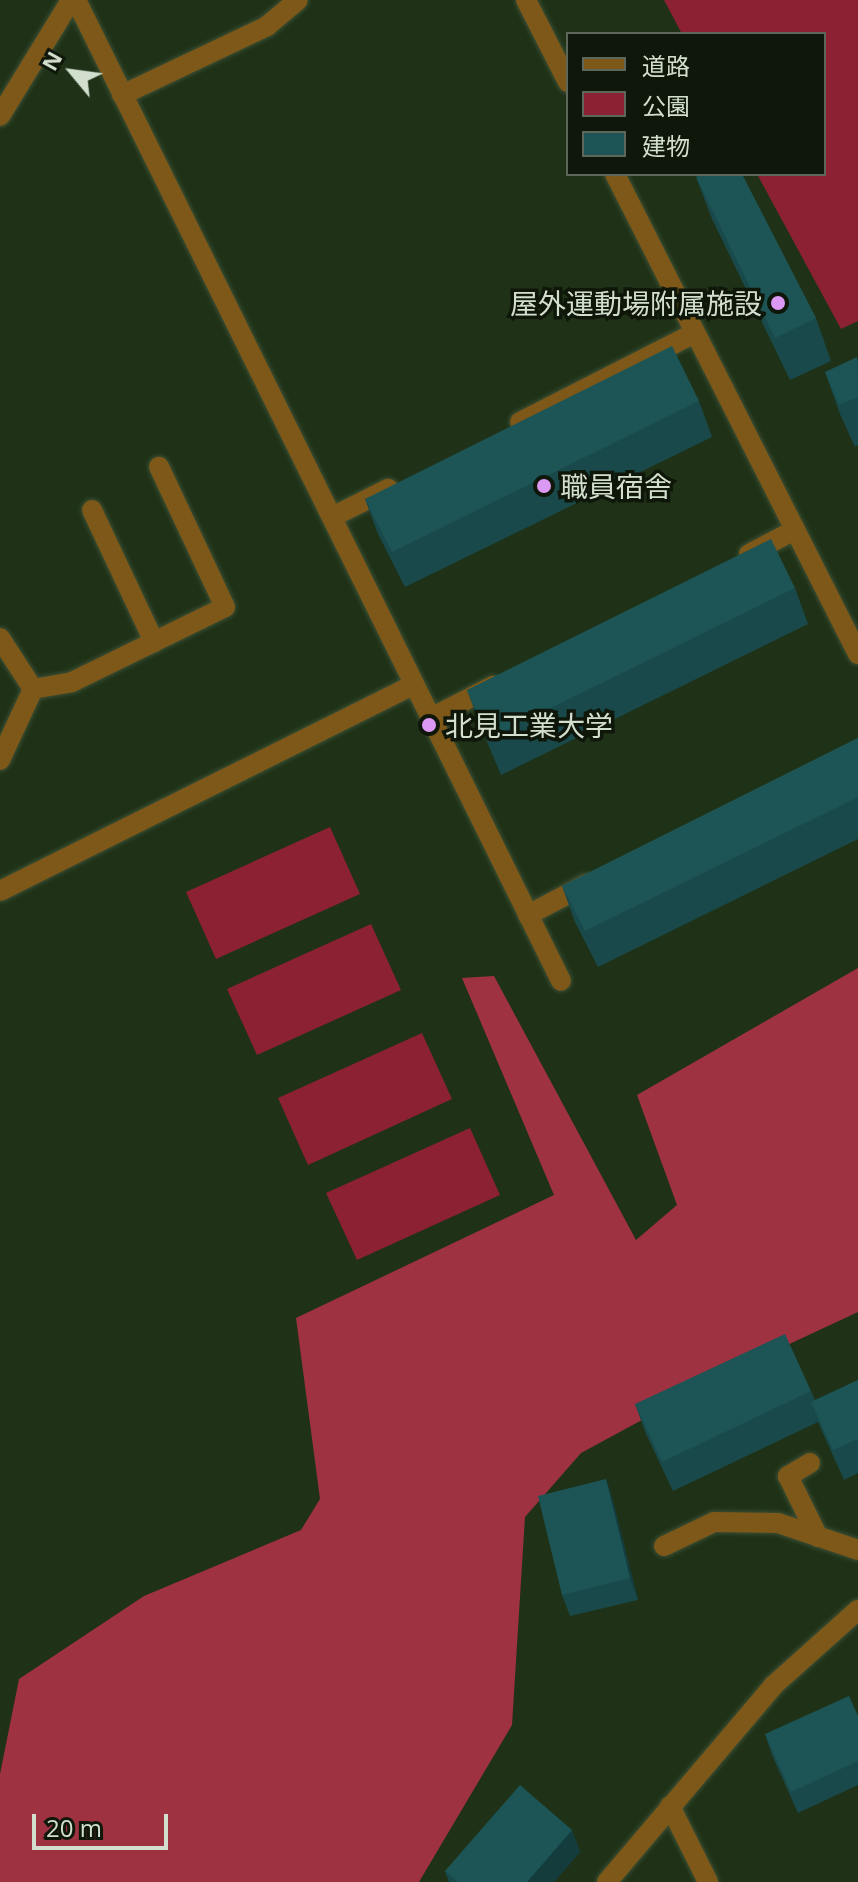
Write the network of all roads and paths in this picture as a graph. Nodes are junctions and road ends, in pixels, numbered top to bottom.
1 (73, 0) edge
2 (298, 0) edge
3 (526, 0) edge
4 (566, 78) edge
5 (122, 95) junction
6 (0, 116) edge
7 (616, 176) edge
8 (695, 333) junction
9 (499, 432) edge
10 (159, 467) dead end
11 (402, 482) edge
12 (92, 510) dead end
13 (332, 517) junction
14 (795, 530) junction
15 (725, 567) edge
16 (0, 638) edge
17 (154, 642) junction
18 (858, 654) edge
19 (515, 675) edge
20 (414, 685) junction
21 (33, 689) junction
22 (431, 718) junction
23 (0, 760) edge
24 (611, 872) edge
25 (0, 891) edge
26 (528, 915) junction
27 (561, 981) dead end
28 (810, 1463) dead end
29 (818, 1537) junction
30 (664, 1546) dead end
31 (858, 1550) edge
32 (858, 1610) edge
33 (670, 1806) junction
34 (607, 1882) edge
35 (708, 1882) edge

1 - 5 street
1 - 6 street
2 - 5 street
3 - 4 street
5 - 13 street
7 - 8 street
8 - 9 street
8 - 14 street
10 - 17 street
11 - 13 street
12 - 17 street
13 - 20 street
14 - 15 street
14 - 18 street
16 - 21 street
17 - 21 street
19 - 22 street
20 - 22 street
20 - 25 street
21 - 23 street
22 - 26 street
24 - 26 street
26 - 27 street
28 - 29 street
29 - 30 street
29 - 31 street
32 - 33 street
33 - 34 street
33 - 35 street

